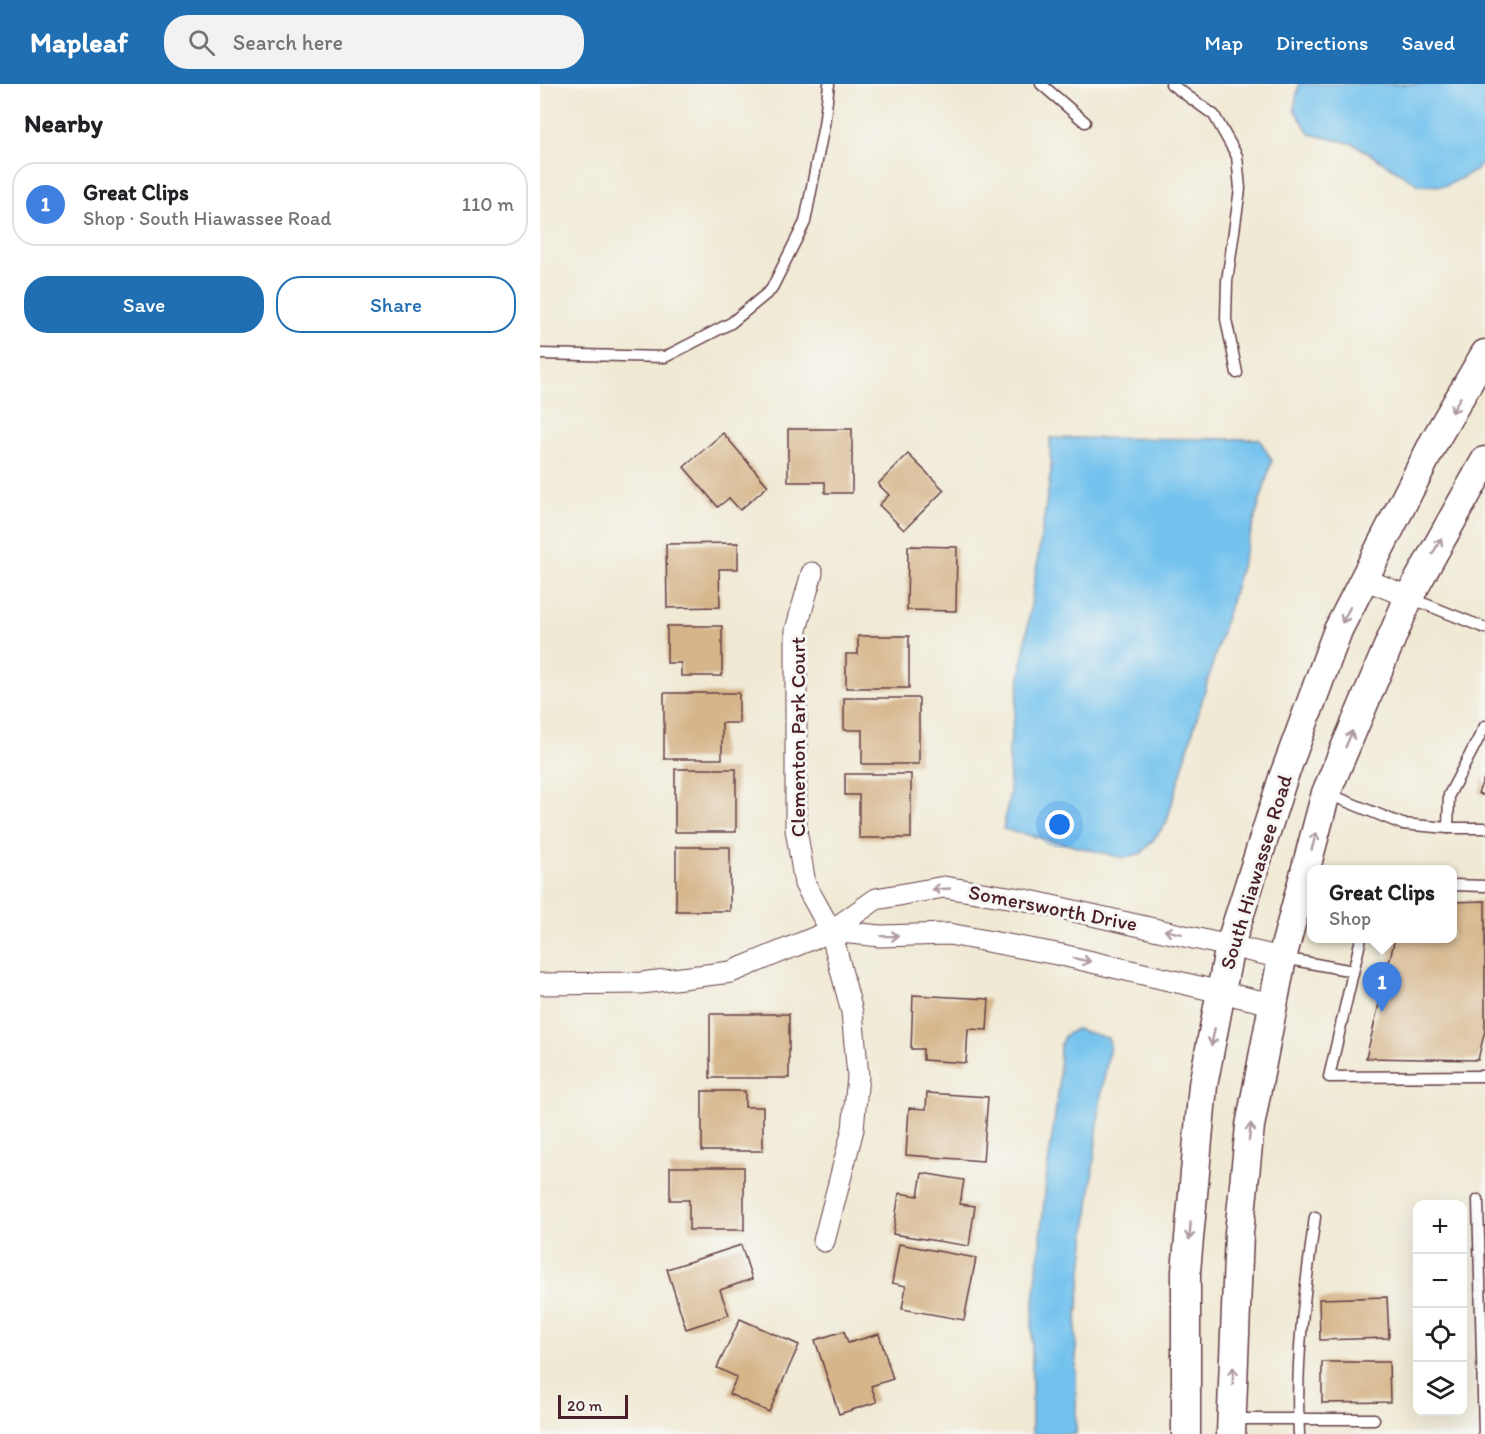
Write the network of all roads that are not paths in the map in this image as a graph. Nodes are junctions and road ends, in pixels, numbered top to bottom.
1 (829, 84) edge
2 (1041, 84) edge
3 (1171, 84) edge
4 (1085, 122) dead end
5 (540, 354) edge
6 (1485, 354) edge
7 (1237, 373) dead end
8 (1485, 461) edge
9 (812, 573) dead end
10 (1364, 579) junction
11 (1409, 597) junction
12 (1485, 628) edge
13 (1485, 726) edge
14 (1326, 793) junction
15 (1448, 828) junction
16 (1485, 828) edge
17 (1457, 885) edge
18 (1485, 886) edge
19 (831, 931) junction
20 (1360, 943) edge
21 (1230, 945) junction
22 (1282, 958) junction
23 (1353, 971) junction
24 (540, 984) edge
25 (1221, 993) junction
26 (1272, 1004) junction
27 (1485, 1076) edge
28 (1478, 1200) dead end
29 (1316, 1216) dead end
30 (824, 1240) dead end
31 (1298, 1419) junction
32 (1374, 1419) dead end
33 (1231, 1426) edge
34 (1186, 1434) edge
35 (1299, 1434) edge
36 (1484, 1434) edge

1 - 5 lane
2 - 4 lane
3 - 7 lane
6 -> 10 street, South Hiawassee Road
11 -> 8 street
9 - 19 street, Clementon Park Court
10 - 11 street
10 -> 21 street, South Hiawassee Road
11 - 12 lane
14 -> 11 street
13 - 15 lane
14 - 15 lane
22 -> 14 street
15 - 16 lane
17 - 18 lane
21 -> 19 street, Somersworth Drive
19 - 24 street, Somersworth Drive
19 -> 25 street, Somersworth Drive
19 - 30 street, Clementon Park Court
20 - 23 lane
21 - 22 street, Somersworth Drive
21 - 25 street, South Hiawassee Road
22 - 23 lane
22 - 26 street
23 - 27 lane
25 - 26 street, Somersworth Drive
25 -> 34 street, South Hiawassee Road
33 -> 26 street
28 - 36 lane
29 - 31 lane
31 - 32 lane
31 - 33 lane
31 - 35 lane

